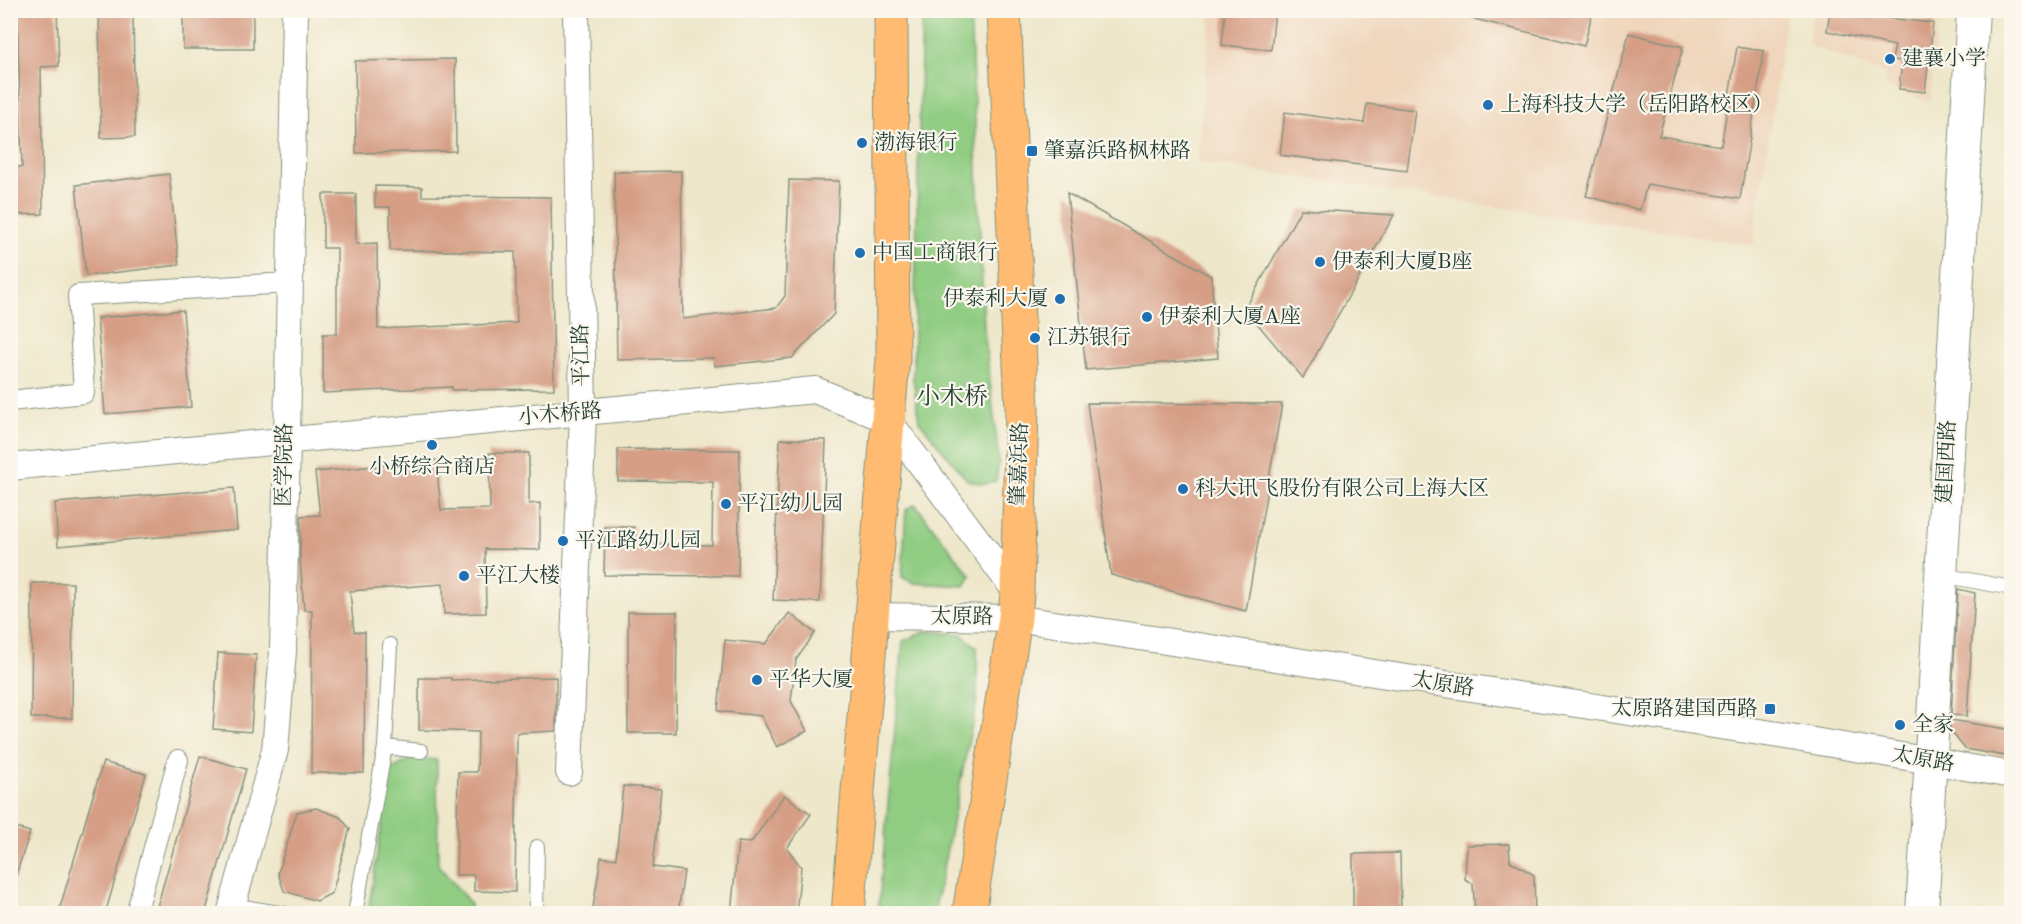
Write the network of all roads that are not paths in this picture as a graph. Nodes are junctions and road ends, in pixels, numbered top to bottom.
1 (295, 10) edge
2 (576, 10) edge
3 (891, 10) edge
4 (1004, 10) edge
5 (1973, 10) edge
6 (289, 283) junction
7 (10, 401) edge
8 (584, 412) junction
9 (888, 420) junction
10 (285, 441) junction
11 (10, 467) edge
12 (1941, 575) junction
13 (2012, 588) edge
14 (1016, 605) junction
15 (873, 616) junction
16 (390, 645) dead end
17 (385, 747) junction
18 (421, 751) dead end
19 (178, 760) dead end
20 (1930, 761) junction
21 (569, 772) dead end
22 (2012, 775) edge
23 (537, 847) dead end
24 (231, 909) edge
25 (136, 914) edge
26 (285, 914) edge
27 (356, 914) edge
28 (536, 914) edge
29 (848, 914) edge
30 (969, 914) edge
31 (1922, 914) edge

1 - 6 street, 医学院路
2 - 8 street, 平江路
3 - 9 main road
4 - 14 main road, 肇嘉浜路
5 - 12 street, 建国西路
6 - 7 street
6 - 10 street, 医学院路
8 - 9 street, 小木桥路
8 - 10 street, 小木桥路
8 - 21 street, 平江路
9 - 14 street
9 - 15 main road
10 - 11 street, 小木桥路
10 - 24 street, 医学院路
12 - 13 lane
12 - 20 street, 建国西路
14 - 15 street, 太原路
14 - 20 street, 太原路
14 - 30 main road, 肇嘉浜路
15 - 29 main road
16 - 17 lane
17 - 18 lane
17 - 27 lane
19 - 25 street
20 - 22 street, 太原路
20 - 31 street, 建国西路
23 - 28 lane
24 - 26 lane

